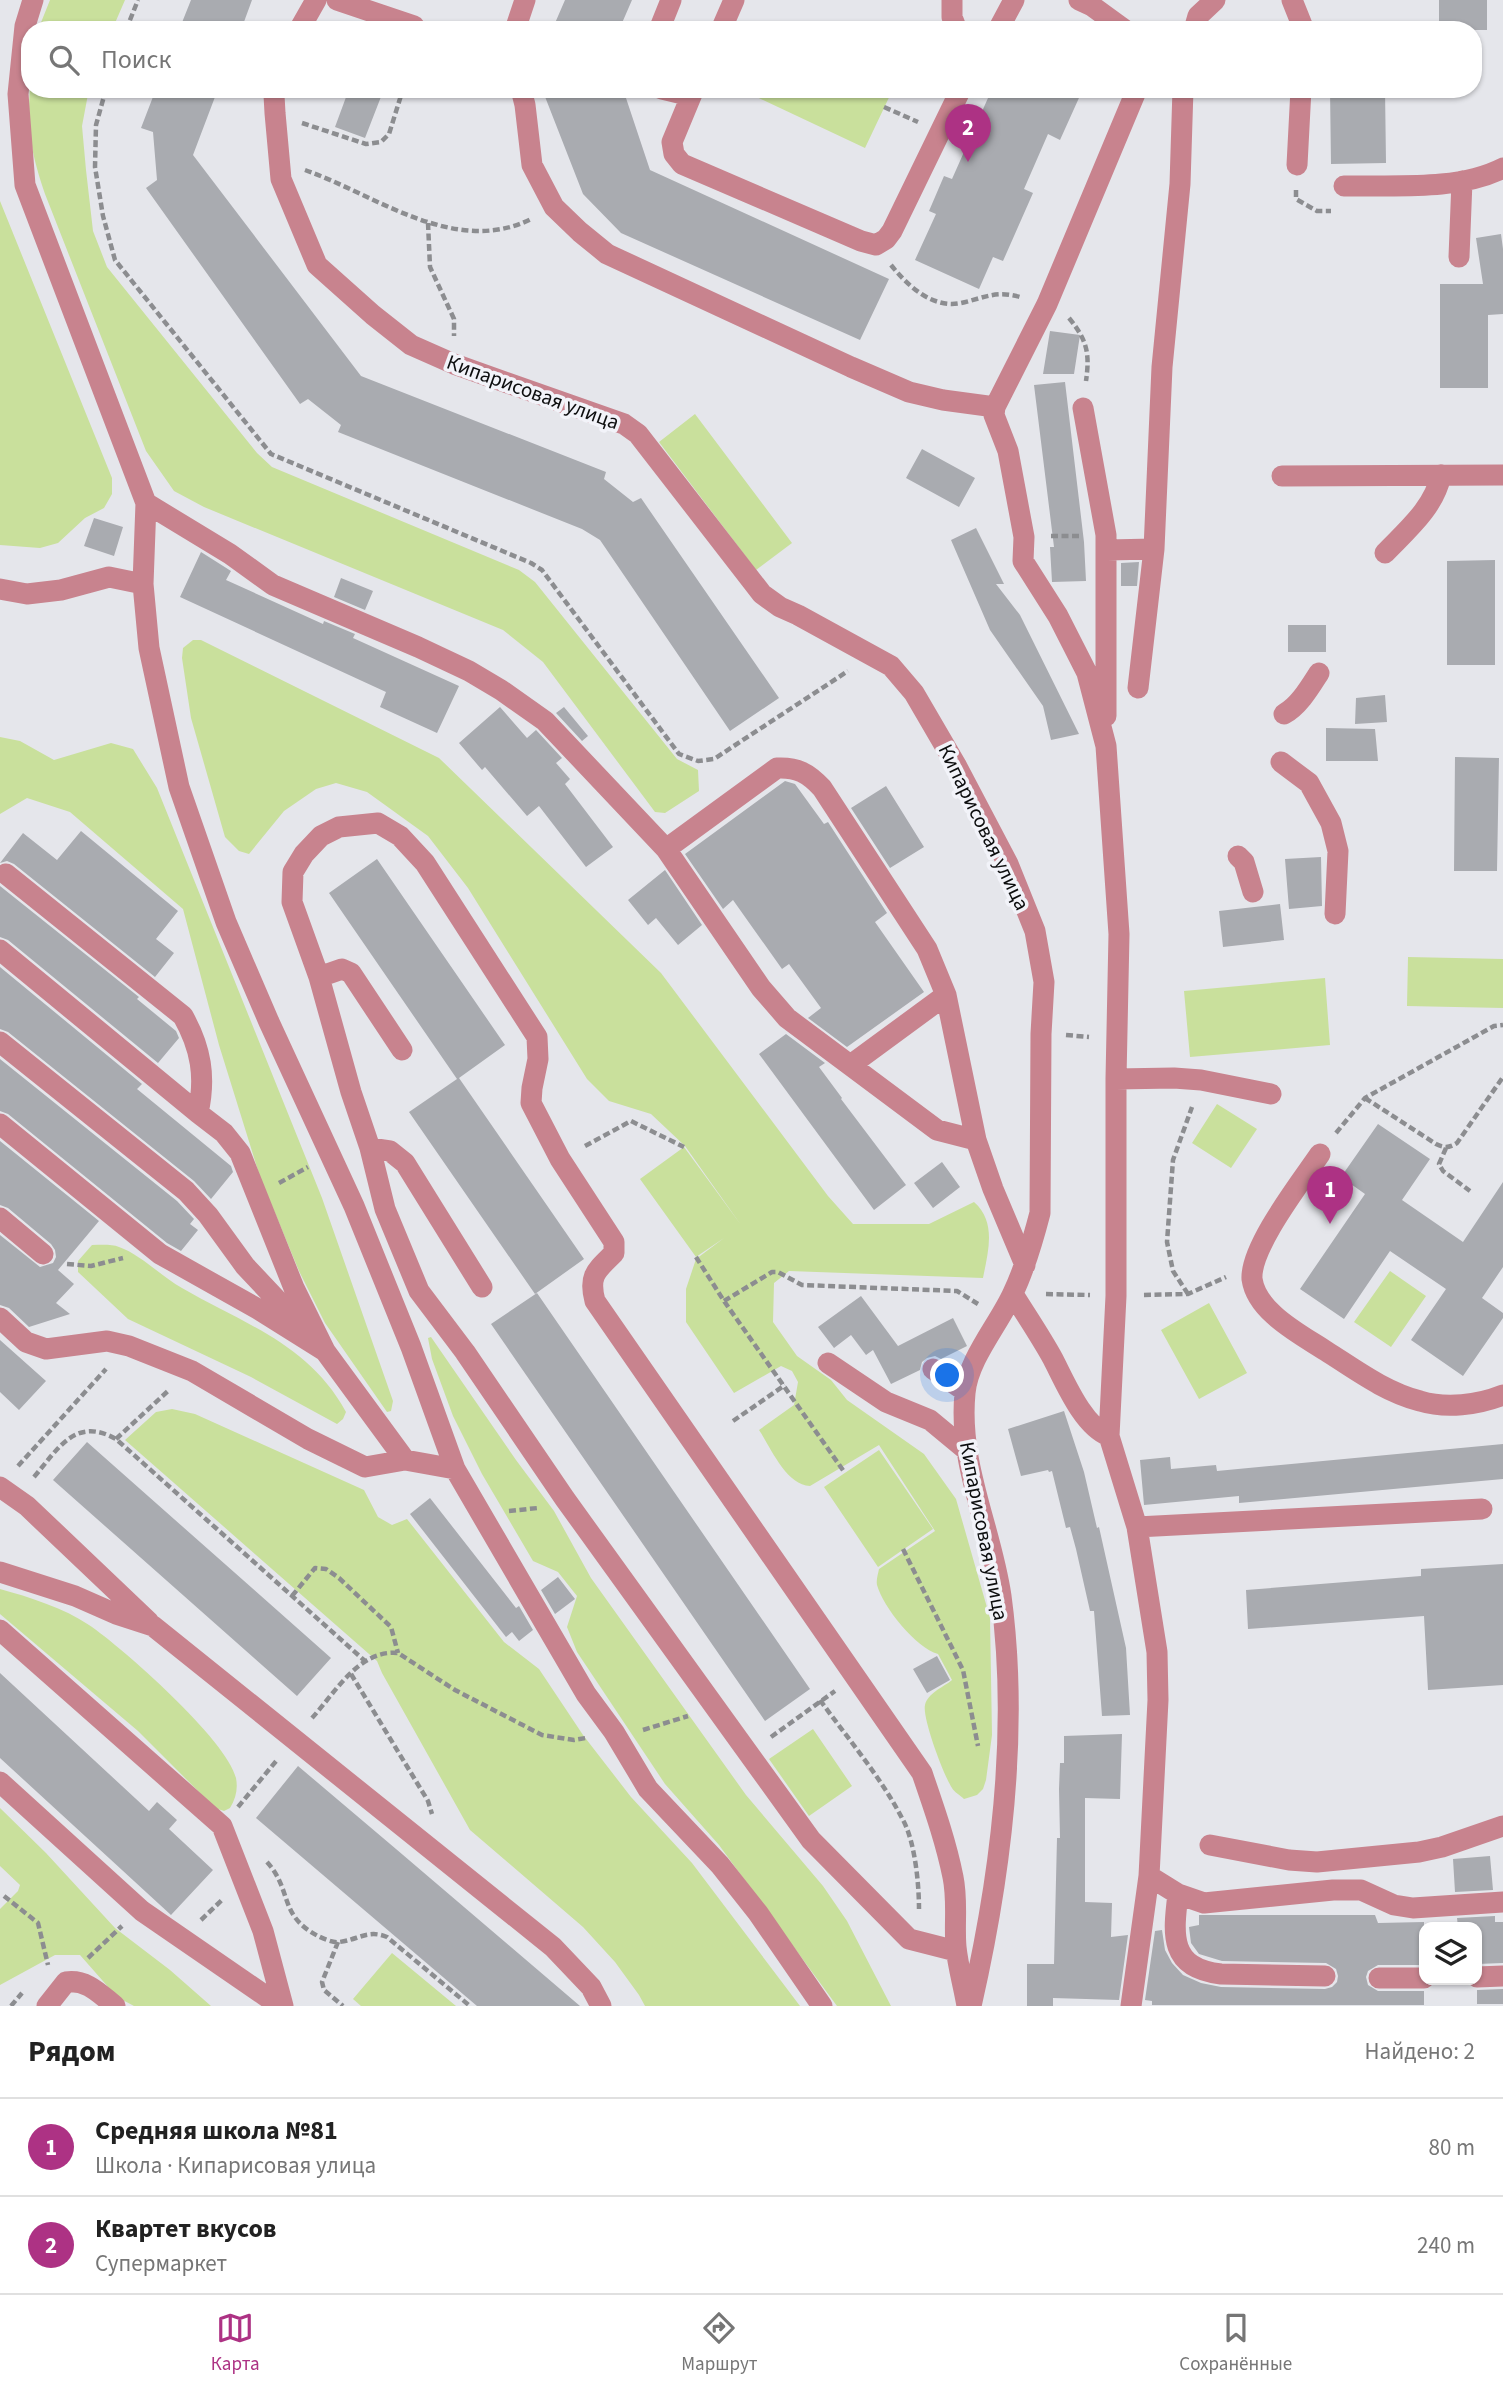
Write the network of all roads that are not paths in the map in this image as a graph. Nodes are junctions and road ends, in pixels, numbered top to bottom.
1 (33, 0) edge
2 (316, 0) edge
3 (337, 0) edge
4 (525, 0) edge
5 (671, 0) edge
6 (734, 0) edge
7 (952, 0) edge
8 (1014, 0) edge
9 (1079, 0) edge
10 (1215, 0) edge
11 (1292, 0) edge
12 (27, 21) edge
13 (304, 21) edge
14 (399, 21) edge
15 (518, 21) edge
16 (663, 21) edge
17 (724, 21) edge
18 (953, 21) edge
19 (1003, 21) edge
20 (1113, 21) edge
21 (1197, 21) edge
22 (1300, 21) edge
23 (21, 65) edge
24 (276, 98) edge
25 (522, 98) edge
26 (689, 98) edge
27 (957, 98) edge
28 (1133, 98) edge
29 (1183, 98) edge
30 (1301, 98) edge
31 (1297, 165) dead end
32 (1503, 168) edge
33 (1462, 181) junction
34 (1344, 186) dead end
35 (1459, 257) dead end
36 (995, 407) junction
37 (1083, 408) road end
38 (1441, 475) junction
39 (1503, 475) edge
40 (1282, 476) dead end
41 (146, 503) junction
42 (1107, 542) junction
43 (1154, 549) junction
44 (1385, 553) dead end
45 (143, 584) junction
46 (0, 589) edge
47 (1319, 673) dead end
48 (1138, 688) dead end
49 (1284, 714) dead end
50 (1106, 746) junction
51 (1281, 762) dead end
52 (666, 849) junction
53 (1238, 856) dead end
54 (6, 874) dead end
55 (1253, 892) dead end
56 (1335, 914) dead end
57 (0, 950) edge
58 (319, 977) junction
59 (946, 995) junction
60 (0, 1042) edge
61 (402, 1050) dead end
62 (852, 1064) junction
63 (1116, 1079) junction
64 (1271, 1094) dead end
65 (198, 1113) junction
66 (0, 1124) edge
67 (976, 1140) junction
68 (370, 1148) junction
69 (1320, 1154) road end
70 (354, 1206) junction
71 (385, 1209) junction
72 (0, 1218) edge
73 (43, 1254) road end
74 (1025, 1265) junction
75 (482, 1287) dead end
76 (1013, 1294) junction
77 (0, 1318) edge
78 (325, 1351) junction
79 (828, 1363) dead end
80 (933, 1369) dead end
81 (965, 1391) junction
82 (1503, 1395) edge
83 (1109, 1436) junction
84 (965, 1449) junction
85 (404, 1460) junction
86 (455, 1469) junction
87 (8, 1492) edge
88 (1482, 1509) dead end
89 (1137, 1527) junction
90 (0, 1572) edge
91 (153, 1626) junction
92 (0, 1630) edge
93 (0, 1782) edge
94 (1503, 1826) edge
95 (1210, 1845) dead end
96 (1149, 1876) junction
97 (1178, 1894) junction
98 (1503, 1902) edge
99 (956, 1951) junction
100 (1325, 1976) dead end
101 (1503, 1976) edge
102 (1482, 1977) edge
103 (1380, 1978) dead end
104 (1419, 1978) edge
105 (47, 2006) edge
106 (115, 2006) edge
107 (281, 2006) edge
108 (601, 2006) edge
109 (822, 2006) edge
110 (969, 2006) edge
111 (1131, 2006) edge

1 - 12 street
2 - 13 street
3 - 14 street
4 - 15 street
5 - 16 street
6 - 17 street
7 - 18 street
8 - 19 street
9 - 20 street
10 - 21 street
11 - 22 street
23 - 41 street
24 - 74 street, Кипарисовая улица
25 - 36 street
26 - 27 street
28 - 36 street
29 - 43 street
30 - 31 street
32 - 33 street
33 - 34 street
33 - 35 street
36 - 50 street
37 - 42 street
38 - 39 street
38 - 40 street
38 - 44 street
41 - 45 street
41 - 52 street
42 - 43 street
42 - 50 street
43 - 48 street
45 - 46 street
45 - 70 street
47 - 49 street
50 - 63 street
51 - 56 street
52 - 59 street
52 - 62 street
53 - 55 street
54 - 65 street
57 - 65 street
58 - 61 street
58 - 68 street
58 - 99 street
59 - 62 street
59 - 67 street
60 - 78 street
62 - 67 street
63 - 64 street
63 - 83 street
65 - 78 street
66 - 78 street
67 - 74 street
68 - 71 street
68 - 75 street
69 - 82 street
70 - 71 street
70 - 86 street
71 - 99 street
72 - 73 street
74 - 76 street, Кипарисовая улица
76 - 81 street, Кипарисовая улица
76 - 83 street
77 - 85 street
78 - 85 street
79 - 84 street
80 - 81 street
81 - 84 street, Кипарисовая улица
83 - 89 street
84 - 110 street, Кипарисовая улица
85 - 86 street
86 - 109 street
87 - 91 street
88 - 89 street
89 - 96 street
90 - 91 street
91 - 108 street
92 - 107 street
93 - 107 street
94 - 95 street
96 - 97 street
96 - 111 street
97 - 98 street
97 - 100 street
99 - 110 street
101 - 102 street
103 - 104 street
105 - 106 street

